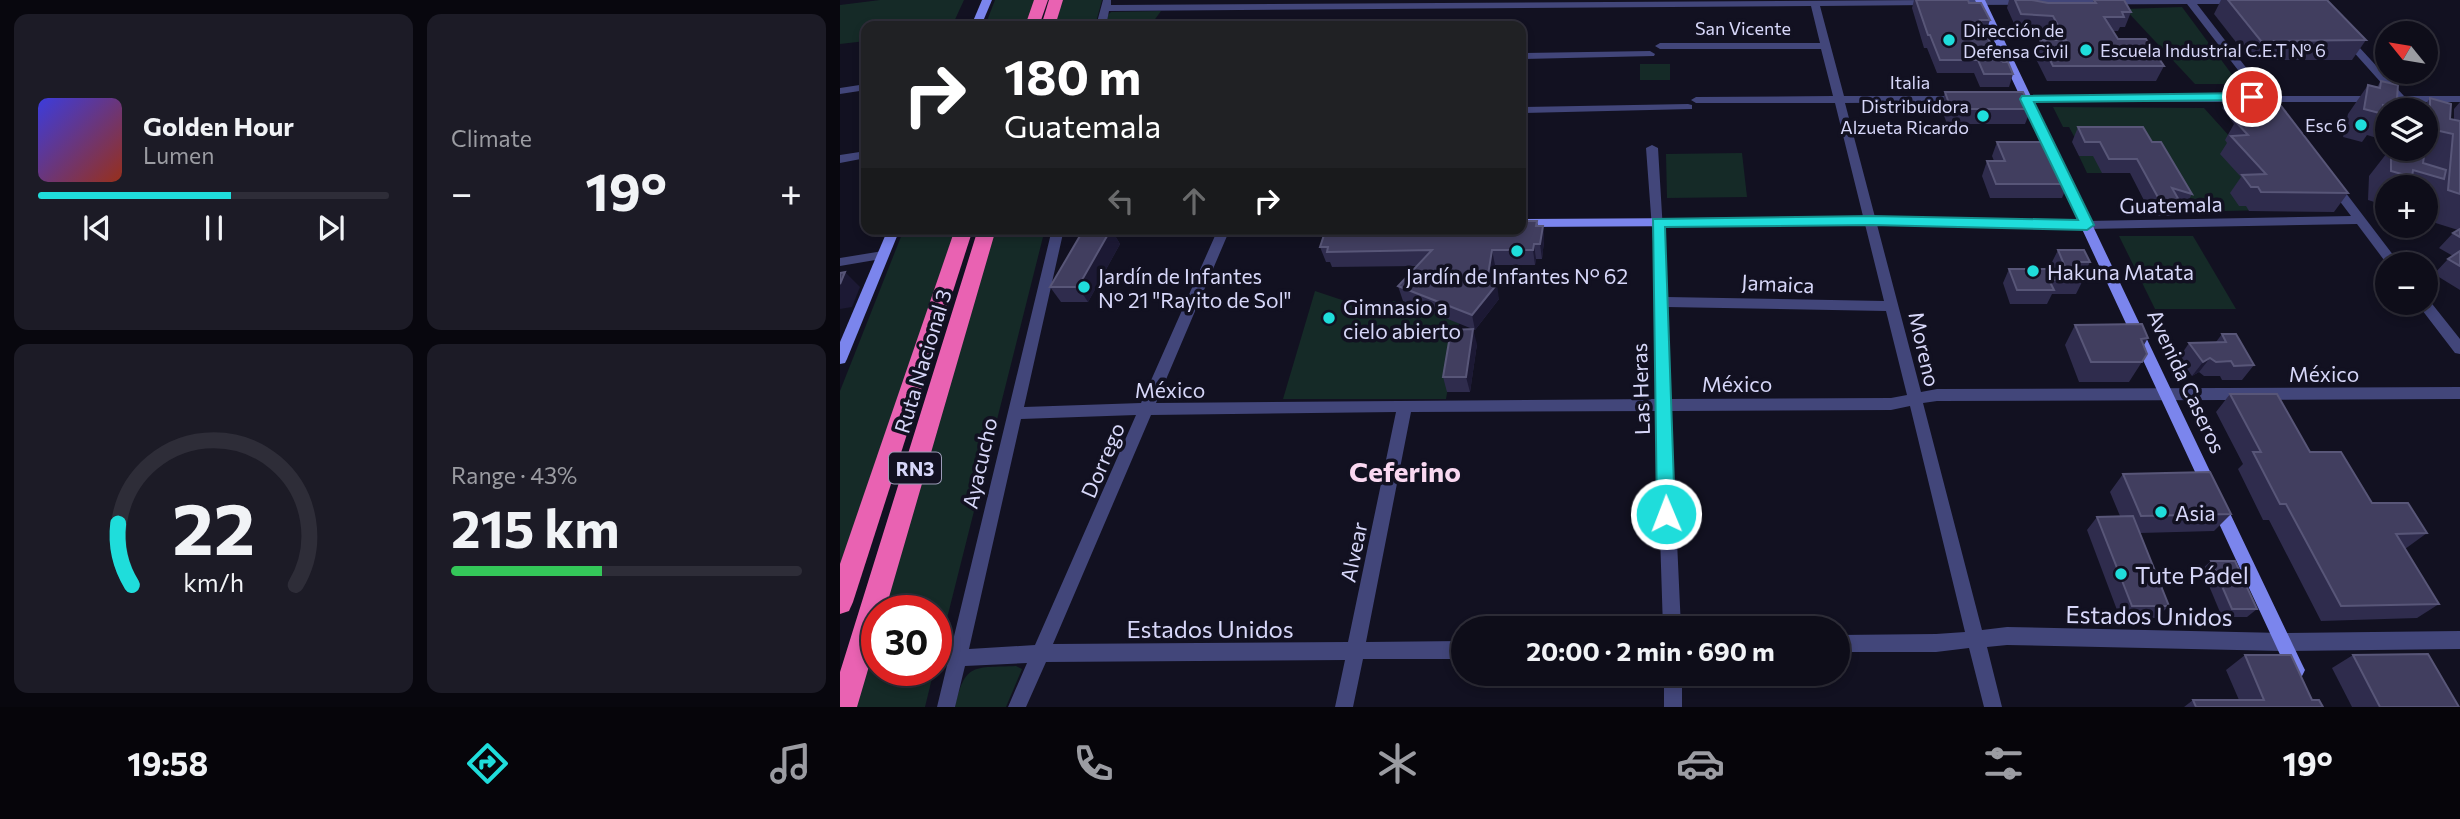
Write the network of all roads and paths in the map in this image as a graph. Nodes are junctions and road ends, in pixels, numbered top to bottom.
1 (987, 0) edge
2 (1041, 0) edge
3 (1056, 0) edge
4 (1815, 1) edge
5 (1980, 1) edge
6 (2190, 1) edge
7 (2245, 1) edge
8 (1648, 2) edge
9 (1319, 3) edge
10 (1106, 4) edge
11 (1153, 4) edge
12 (1483, 4) edge
13 (978, 21) edge
14 (1034, 21) edge
15 (1050, 21) edge
16 (2339, 30) edge
17 (1825, 46) junction
18 (1526, 56) edge
19 (861, 88) edge
20 (843, 90) edge
21 (2265, 98) junction
22 (2401, 98) edge
23 (1973, 99) edge
24 (1999, 99) edge
25 (2026, 99) junction
26 (2375, 99) edge
27 (2438, 99) edge
28 (2460, 99) edge
29 (1839, 100) junction
30 (840, 102) edge
31 (1526, 110) edge
32 (2279, 116) edge
33 (1652, 148) dead end
34 (861, 156) edge
35 (840, 159) edge
36 (2327, 176) edge
37 (2361, 220) junction
38 (1872, 221) junction
39 (1658, 222) junction
40 (1526, 223) edge
41 (2087, 225) junction
42 (891, 235) edge
43 (962, 235) edge
44 (985, 235) edge
45 (1057, 235) edge
46 (1221, 235) edge
47 (2385, 252) edge
48 (883, 255) junction
49 (840, 262) edge
50 (1660, 302) junction
51 (1893, 306) junction
52 (2433, 315) edge
53 (2460, 349) edge
54 (840, 359) edge
55 (2460, 394) edge
56 (2168, 395) junction
57 (1914, 400) junction
58 (1664, 405) junction
59 (1405, 406) junction
60 (1147, 410) junction
61 (1014, 414) junction
62 (840, 602) edge
63 (1671, 616) edge
64 (1978, 640) junction
65 (2460, 640) edge
66 (2282, 642) junction
67 (1850, 644) edge
68 (1451, 650) edge
69 (1355, 651) junction
70 (1040, 653) junction
71 (958, 658) junction
72 (2304, 685) edge
73 (1673, 686) edge
74 (843, 707) edge
75 (946, 707) edge
76 (1017, 707) edge
77 (1344, 707) edge
78 (1673, 707) edge
79 (1993, 707) edge

1 - 13 main road
2 - 14 highway
3 - 15 highway
4 - 5 street
4 - 8 street
4 - 17 street, Moreno
5 - 6 street
5 - 25 main road, Avenida Caseros
6 - 7 street
6 - 21 street
8 - 12 street
9 - 11 street
9 - 12 street
10 - 11 street
16 - 22 street
17 - 18 street, San Vicente
17 - 29 street, Moreno
19 - 20 street
20 - 30 street
21 - 25 street
21 - 26 street
21 - 32 street
23 - 29 street, Italia
24 - 25 street
25 - 41 main road, Avenida Caseros
27 - 28 street
29 - 31 street, Italia
29 - 38 street, Moreno
33 - 39 street, Las Heras
34 - 35 street
36 - 37 street
37 - 41 street, Guatemala
37 - 47 street
38 - 39 main road, Guatemala
38 - 41 main road, Guatemala
38 - 51 street, Moreno
39 - 40 main road, Guatemala
39 - 50 street, Las Heras
41 - 56 main road, Avenida Caseros
42 - 48 main road
43 - 62 highway, Ruta Nacional 3 / RN3
44 - 74 highway, Ruta Nacional 3 / RN3
45 - 61 street, Ayacucho
46 - 60 street, Dorrego
48 - 49 street
48 - 54 main road
50 - 51 street, Jamaica
50 - 58 street, Las Heras
51 - 57 street, Moreno
52 - 53 street
55 - 56 street, México
56 - 57 street, México
56 - 66 main road, Avenida Caseros
57 - 58 street, México
57 - 64 street, Moreno
58 - 59 street, México
58 - 63 street, Las Heras
59 - 60 street, México
59 - 69 street, Alvear
60 - 61 street, México
60 - 70 street, Dorrego
61 - 71 street, Ayacucho
64 - 66 street, Estados Unidos
64 - 67 street, Estados Unidos
64 - 79 street, Moreno
65 - 66 street, Estados Unidos
66 - 72 main road, Avenida Caseros
68 - 69 street, Estados Unidos
69 - 70 street, Estados Unidos
69 - 77 street, Alvear
70 - 71 street, Estados Unidos
70 - 76 street, Dorrego
71 - 75 street, Ayacucho
73 - 78 street

